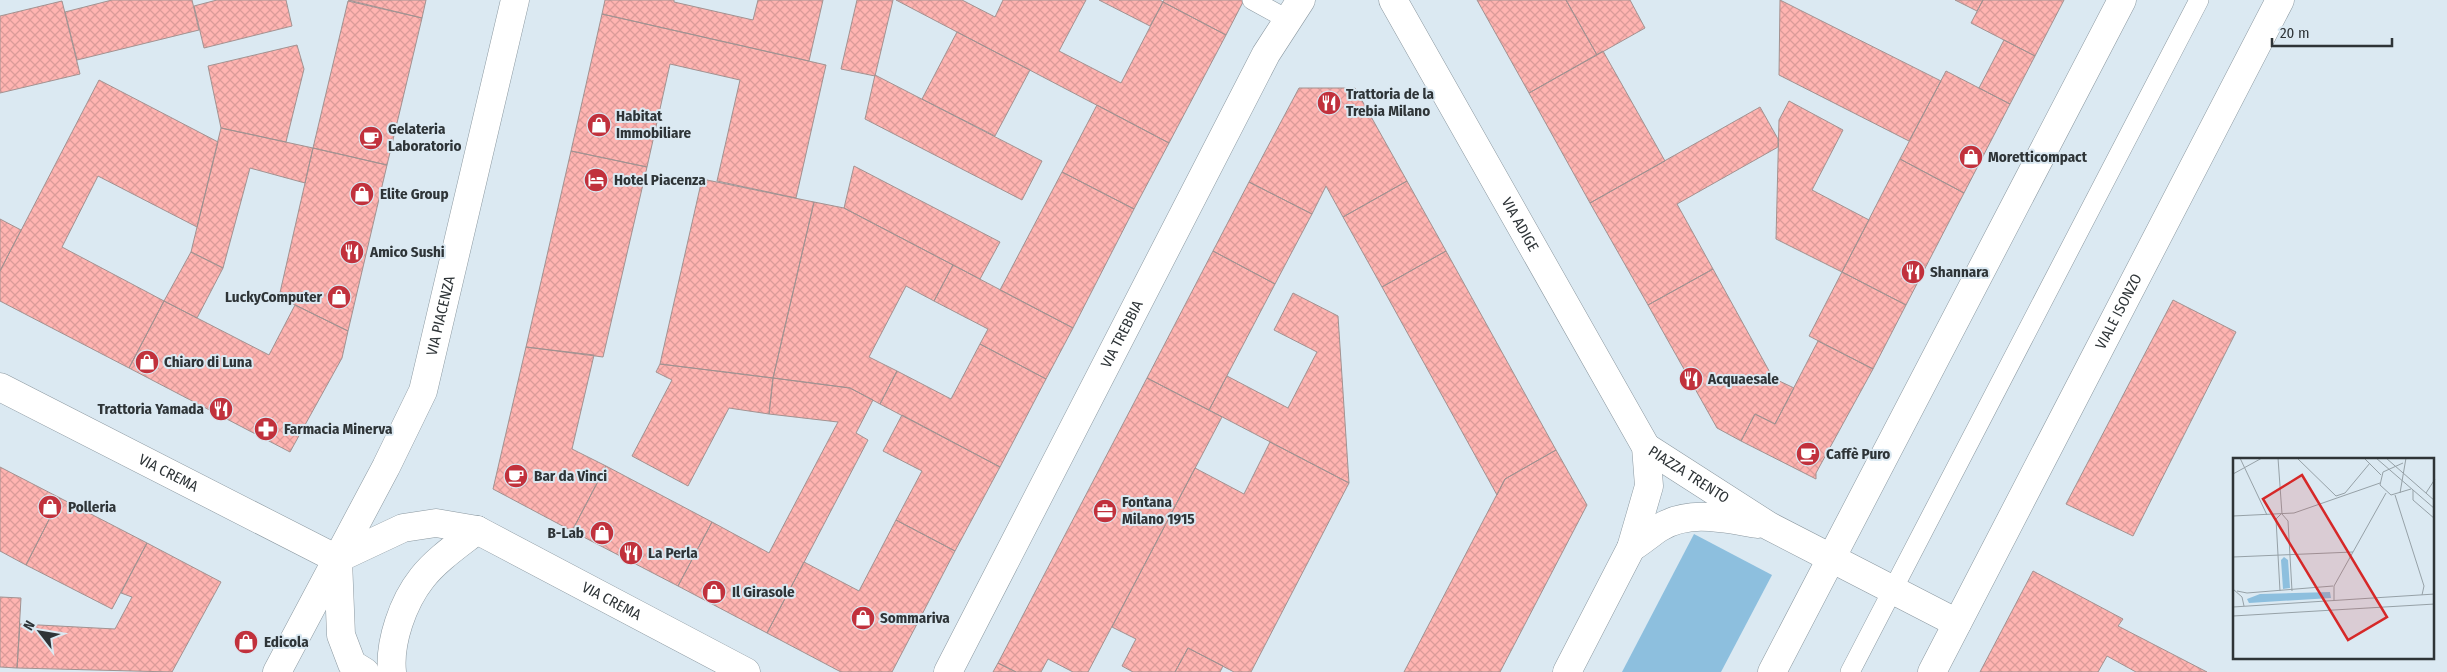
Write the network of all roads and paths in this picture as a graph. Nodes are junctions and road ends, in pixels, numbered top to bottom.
1 (514, 0) edge
2 (1252, 0) edge
3 (1393, 0) edge
4 (2122, 0) edge
5 (2199, 0) edge
6 (2280, 0) edge
7 (1294, 10) edge
8 (0, 387) edge
9 (1646, 447) junction
10 (1769, 526) junction
11 (477, 530) junction
12 (1631, 548) junction
13 (1831, 558) junction
14 (338, 559) junction
15 (1892, 589) junction
16 (1957, 623) junction
17 (277, 672) edge
18 (365, 672) edge
19 (392, 672) edge
20 (746, 672) edge
21 (948, 672) edge
22 (1566, 672) edge
23 (1772, 672) edge
24 (1850, 672) edge
25 (1932, 672) edge

1 - 14 street, VIA PIACENZA
2 - 7 lane
3 - 9 street, VIA ADIGE
4 - 13 street
5 - 15 lane
6 - 16 street, VIALE ISONZO
7 - 21 street, VIA TREBBIA
8 - 14 street, VIA CREMA
9 - 10 street, PIAZZA TRENTO
9 - 12 street, PIAZZA TRENTO
10 - 12 street, PIAZZA TRENTO
10 - 13 street, PIAZZA TRENTO
11 - 14 street, VIA CREMA
11 - 19 street
11 - 20 street, VIA CREMA
12 - 22 street, PIAZZA TRENTO
13 - 15 street, PIAZZA TRENTO
13 - 23 street
14 - 17 street, VIA PIACENZA
14 - 18 street
15 - 16 street, PIAZZA TRENTO
15 - 24 lane
16 - 25 street

